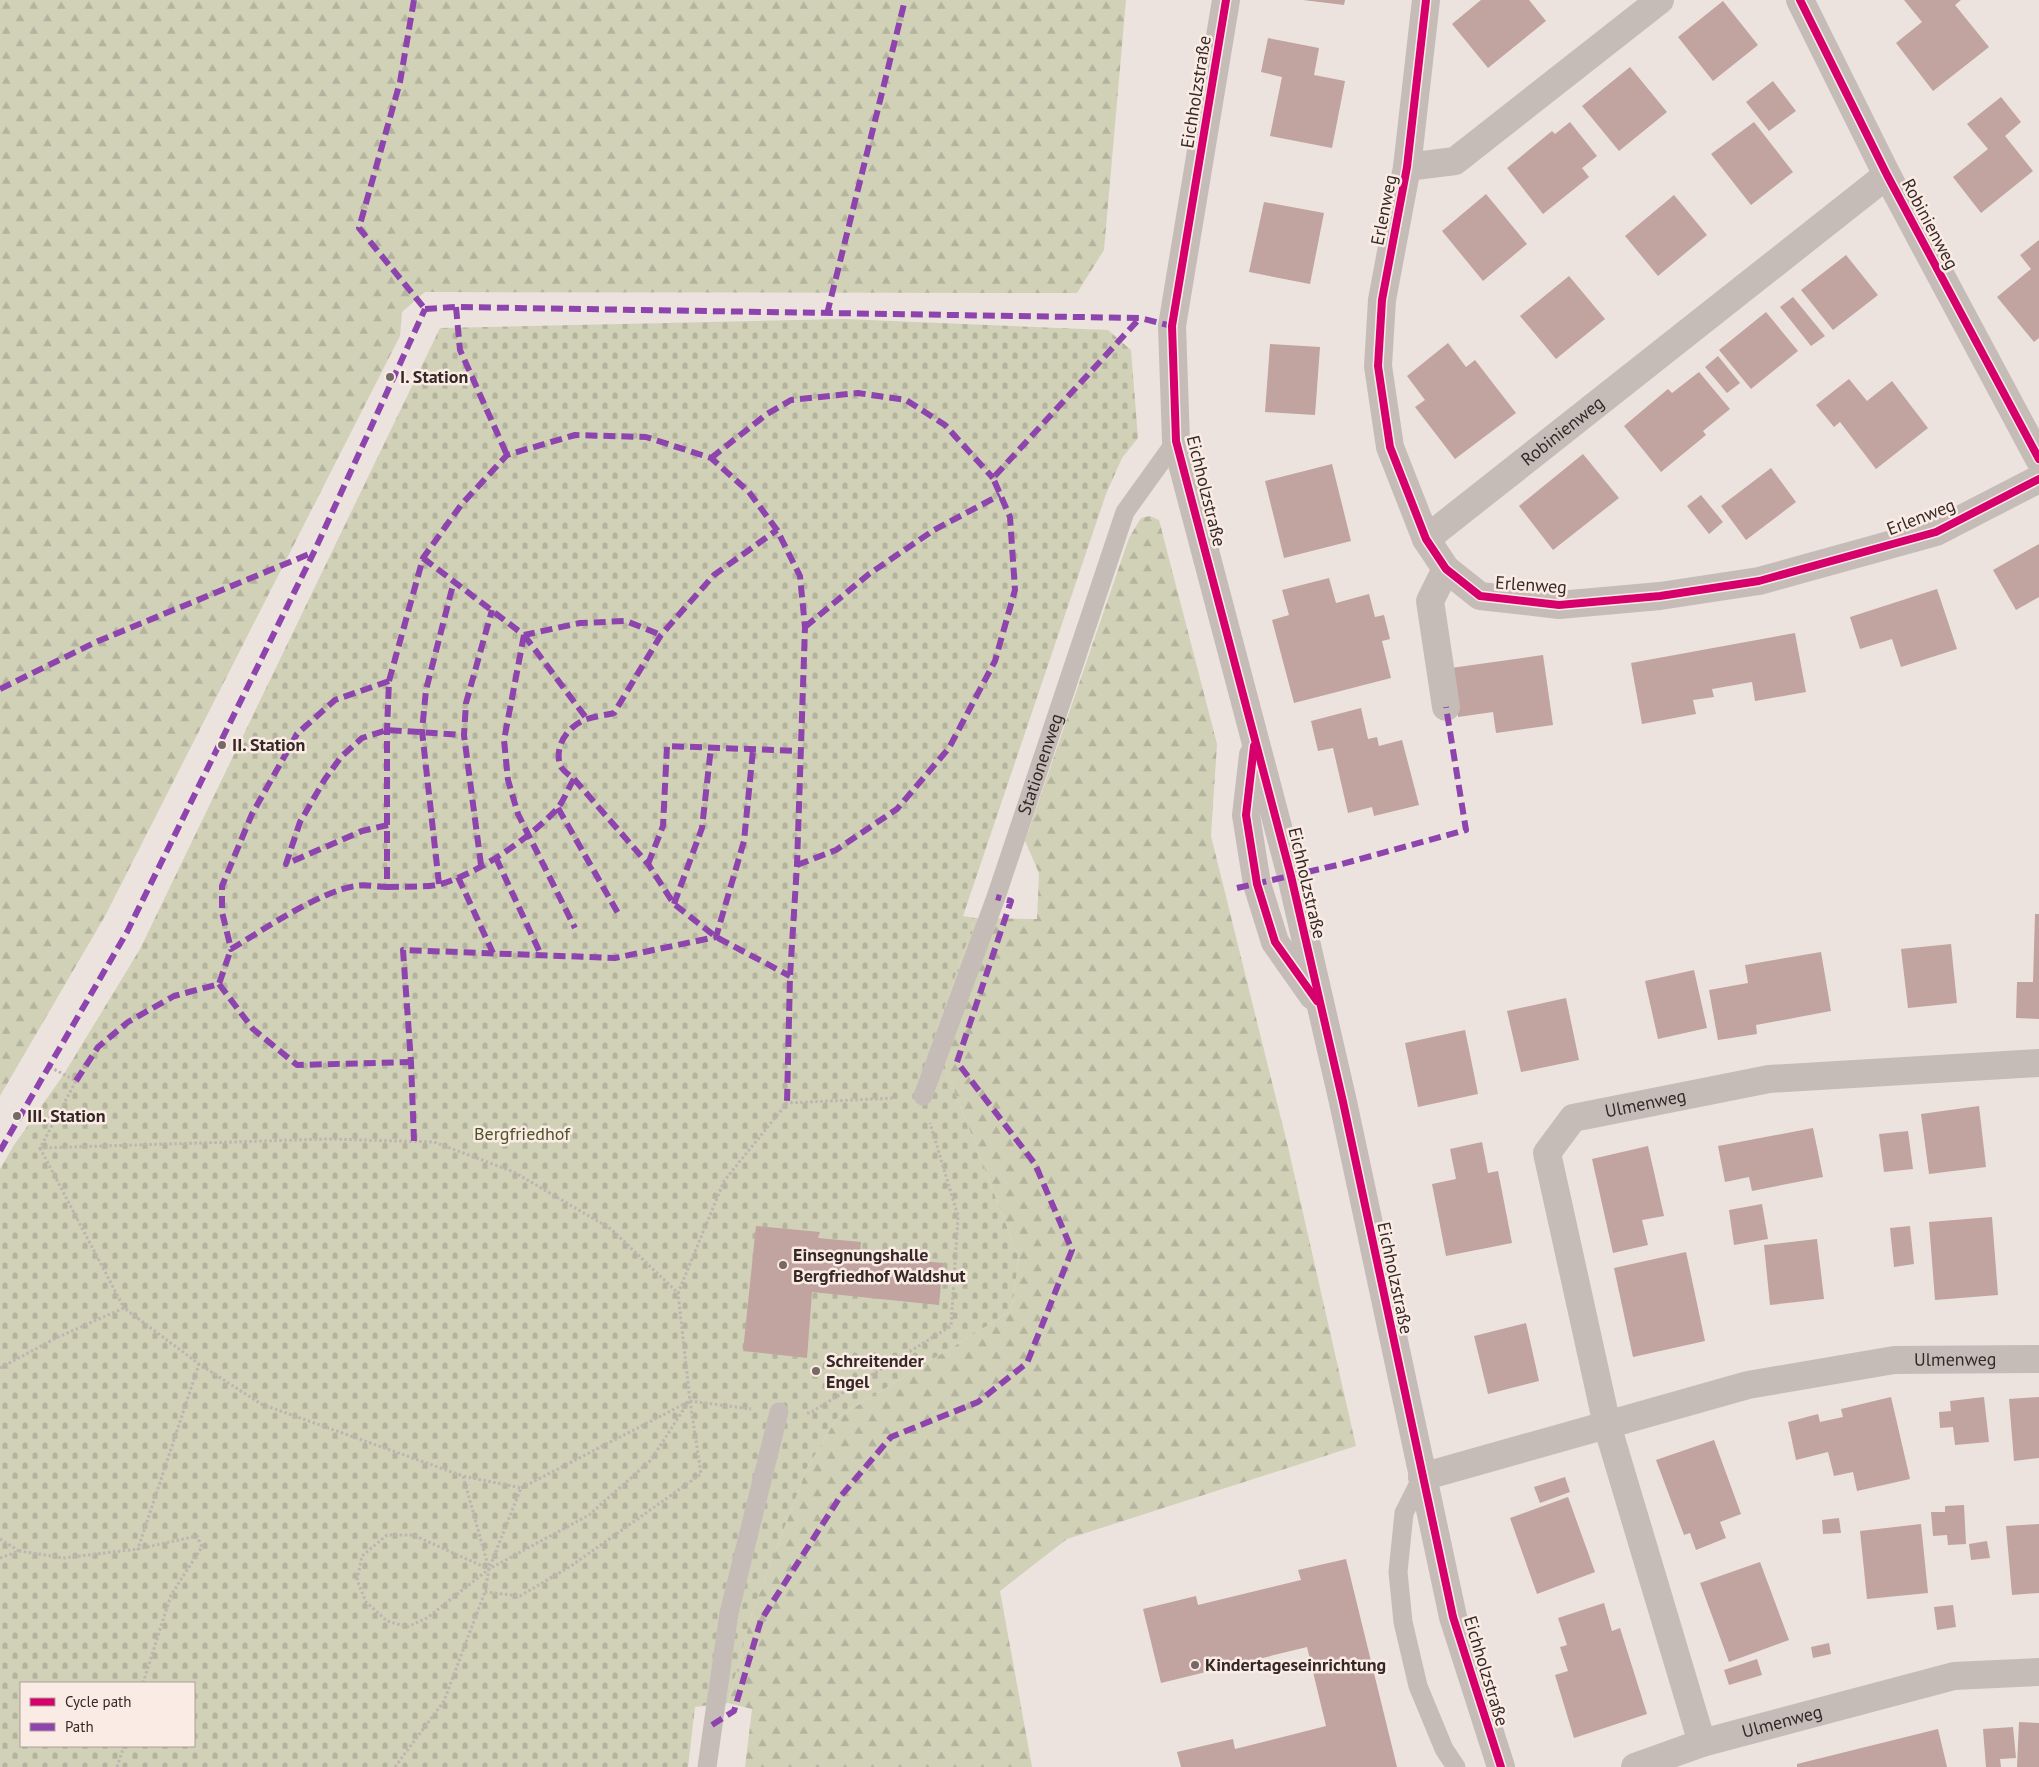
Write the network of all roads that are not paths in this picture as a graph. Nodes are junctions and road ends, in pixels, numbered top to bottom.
1 (1226, 0) edge
2 (1426, 0) edge
3 (1660, 0) edge
4 (1800, 0) edge
5 (1407, 168) junction
6 (1887, 175) junction
7 (1176, 441) junction
8 (2039, 459) edge
9 (2039, 479) edge
10 (1426, 539) junction
11 (1446, 570) junction
12 (1446, 707) dead end
13 (2039, 1063) edge
14 (923, 1096) road end
15 (2039, 1359) edge
16 (779, 1412) road end
17 (1607, 1425) junction
18 (1422, 1477) junction
19 (2039, 1672) edge
20 (1702, 1743) junction
21 (707, 1767) edge
22 (1456, 1767) edge
23 (1501, 1767) edge
24 (1635, 1767) edge

1 - 7 street, Eichholzstraße
2 - 5 street, Erlenweg
3 - 5 street
4 - 6 street, Robinienweg
5 - 10 street, Erlenweg
6 - 8 street, Robinienweg
6 - 10 street, Robinienweg
7 - 14 lane, Stationenweg
7 - 18 street, Eichholzstraße
9 - 11 street, Erlenweg
10 - 11 street, Erlenweg
11 - 12 street
13 - 17 street, Ulmenweg
15 - 17 street, Ulmenweg
16 - 21 lane
17 - 18 street, Ulmenweg
17 - 20 street, Ulmenweg
18 - 22 lane
18 - 23 street, Eichholzstraße
19 - 20 street, Ulmenweg
20 - 24 street, Ulmenweg

